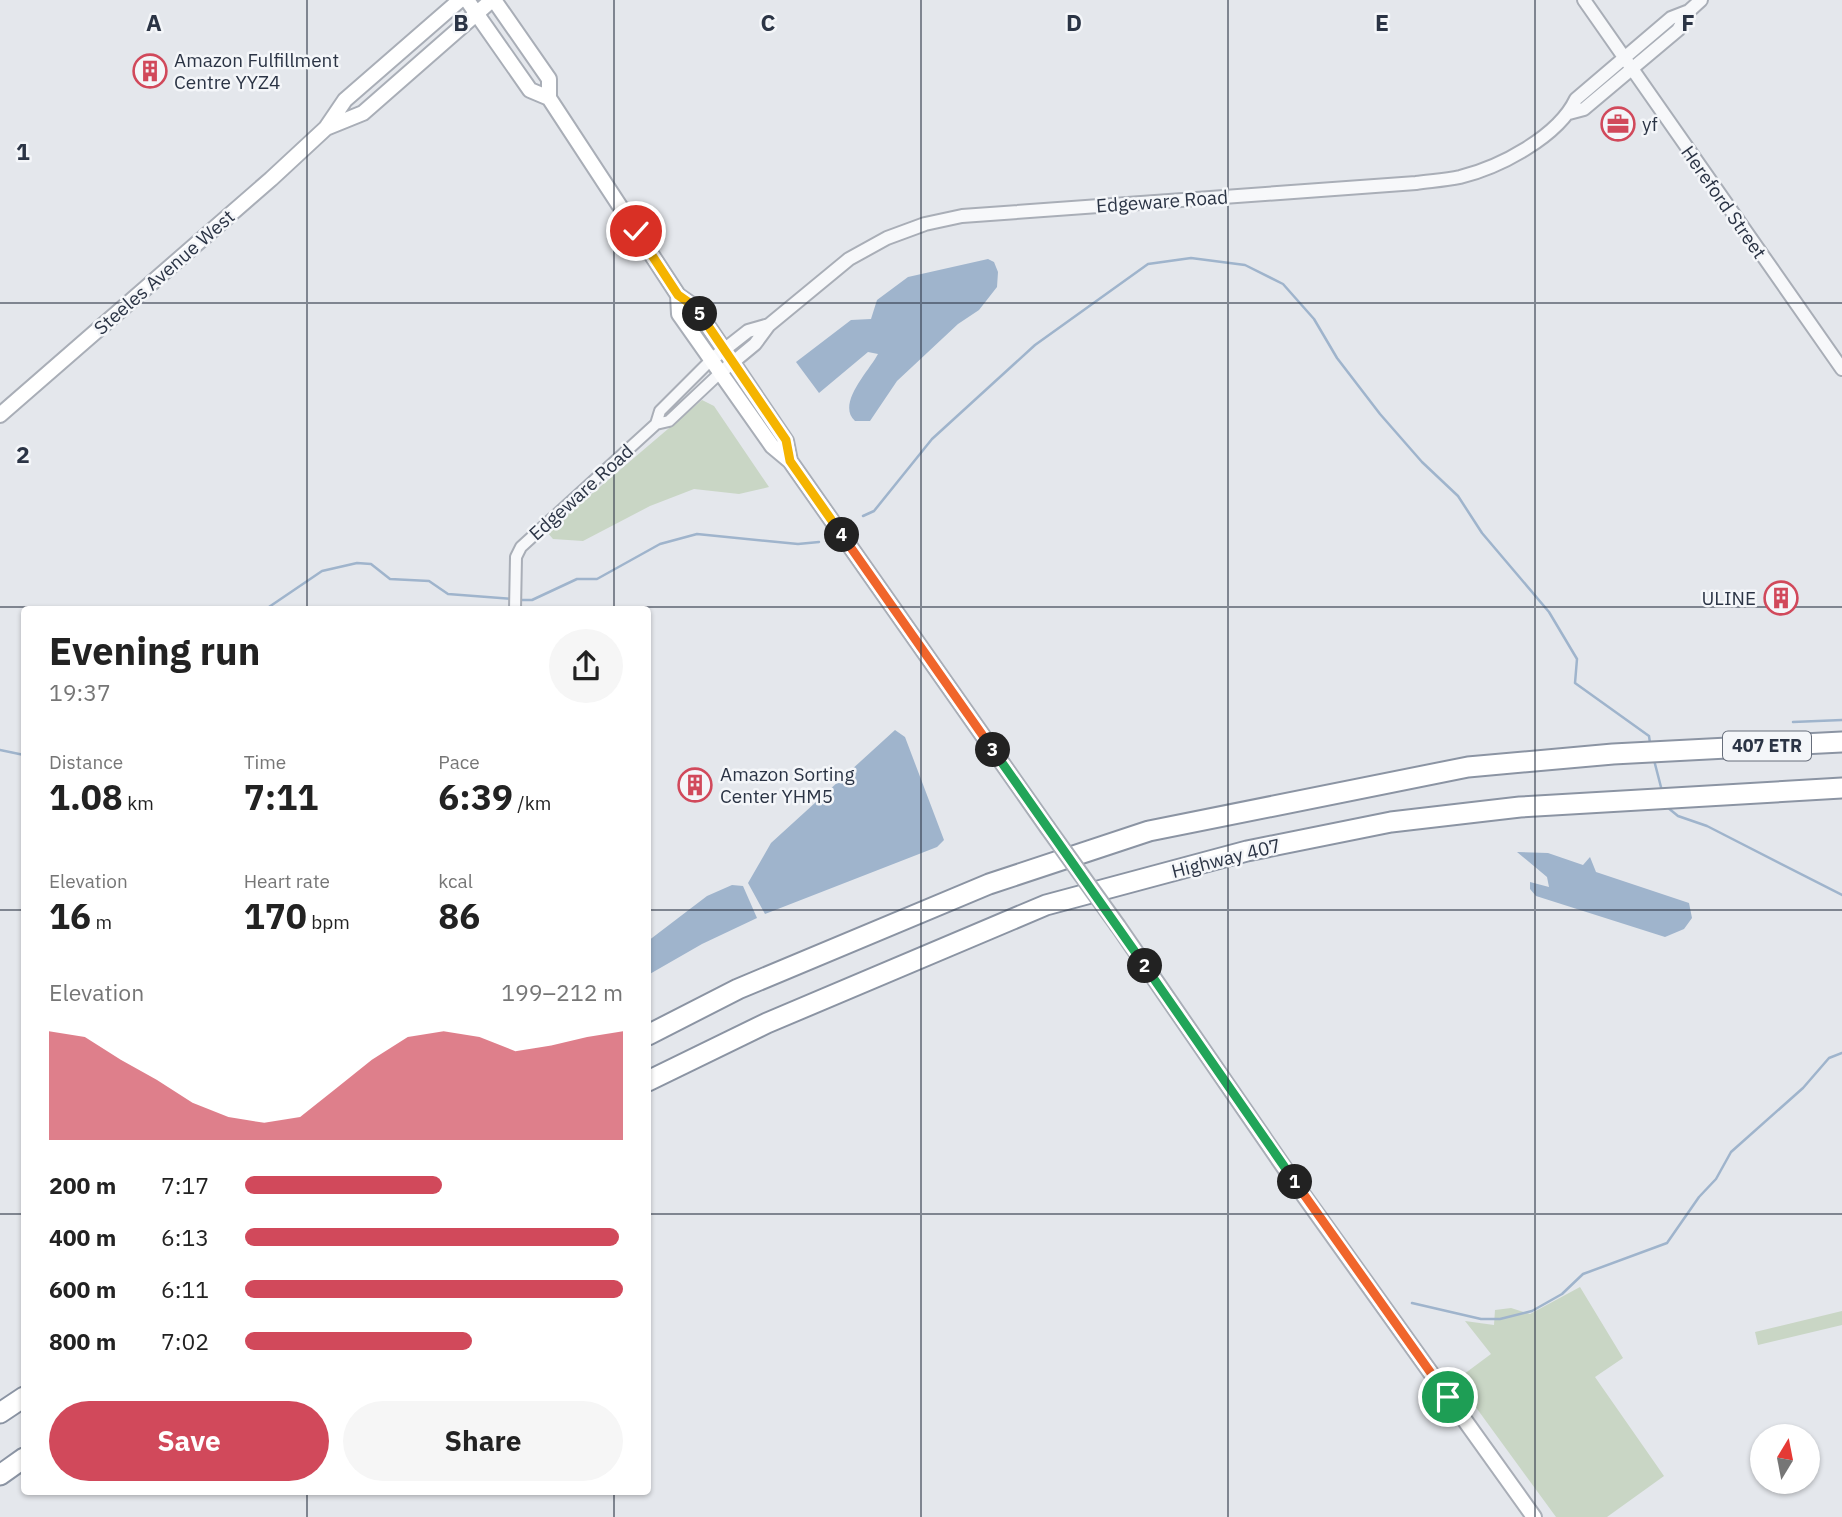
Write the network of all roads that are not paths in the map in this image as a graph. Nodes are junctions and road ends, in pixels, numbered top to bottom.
1 (460, 0) edge
2 (467, 0) edge
3 (493, 0) edge
4 (1584, 0) edge
5 (1701, 0) edge
6 (477, 13) junction
7 (1627, 64) junction
8 (549, 98) junction
9 (326, 128) junction
10 (678, 295) junction
11 (729, 356) junction
12 (711, 360) junction
13 (1842, 369) edge
14 (720, 373) junction
15 (0, 415) edge
16 (656, 424) junction
17 (790, 461) junction
18 (515, 606) edge
19 (1842, 742) edge
20 (1842, 788) edge
21 (651, 1033) edge
22 (651, 1080) edge
23 (21, 1399) edge
24 (0, 1413) edge
25 (21, 1460) edge
26 (0, 1475) edge
27 (1534, 1517) edge

1 - 9 main road, Steeles Avenue West
2 - 6 main road
3 - 6 main road, Steeles Avenue West
3 - 8 main road
4 - 7 street, Hereford Street
5 - 7 street, Edgeware Road
6 - 8 main road
6 - 9 main road, Steeles Avenue West
7 - 11 street, Edgeware Road
7 - 13 street, Hereford Street
8 - 10 main road
9 - 15 main road, Steeles Avenue West
10 - 11 main road
10 - 12 main road
11 - 12 street, Edgeware Road
11 - 14 street, Edgeware Road
11 - 17 main road
12 - 14 main road
12 - 16 street, Edgeware Road
14 - 16 street, Edgeware Road
14 - 17 main road
16 - 18 street, Edgeware Road
17 - 27 main road, bridge
19 - 21 highway, 407 ETR
20 - 22 highway, Highway 407
23 - 24 highway
25 - 26 highway

